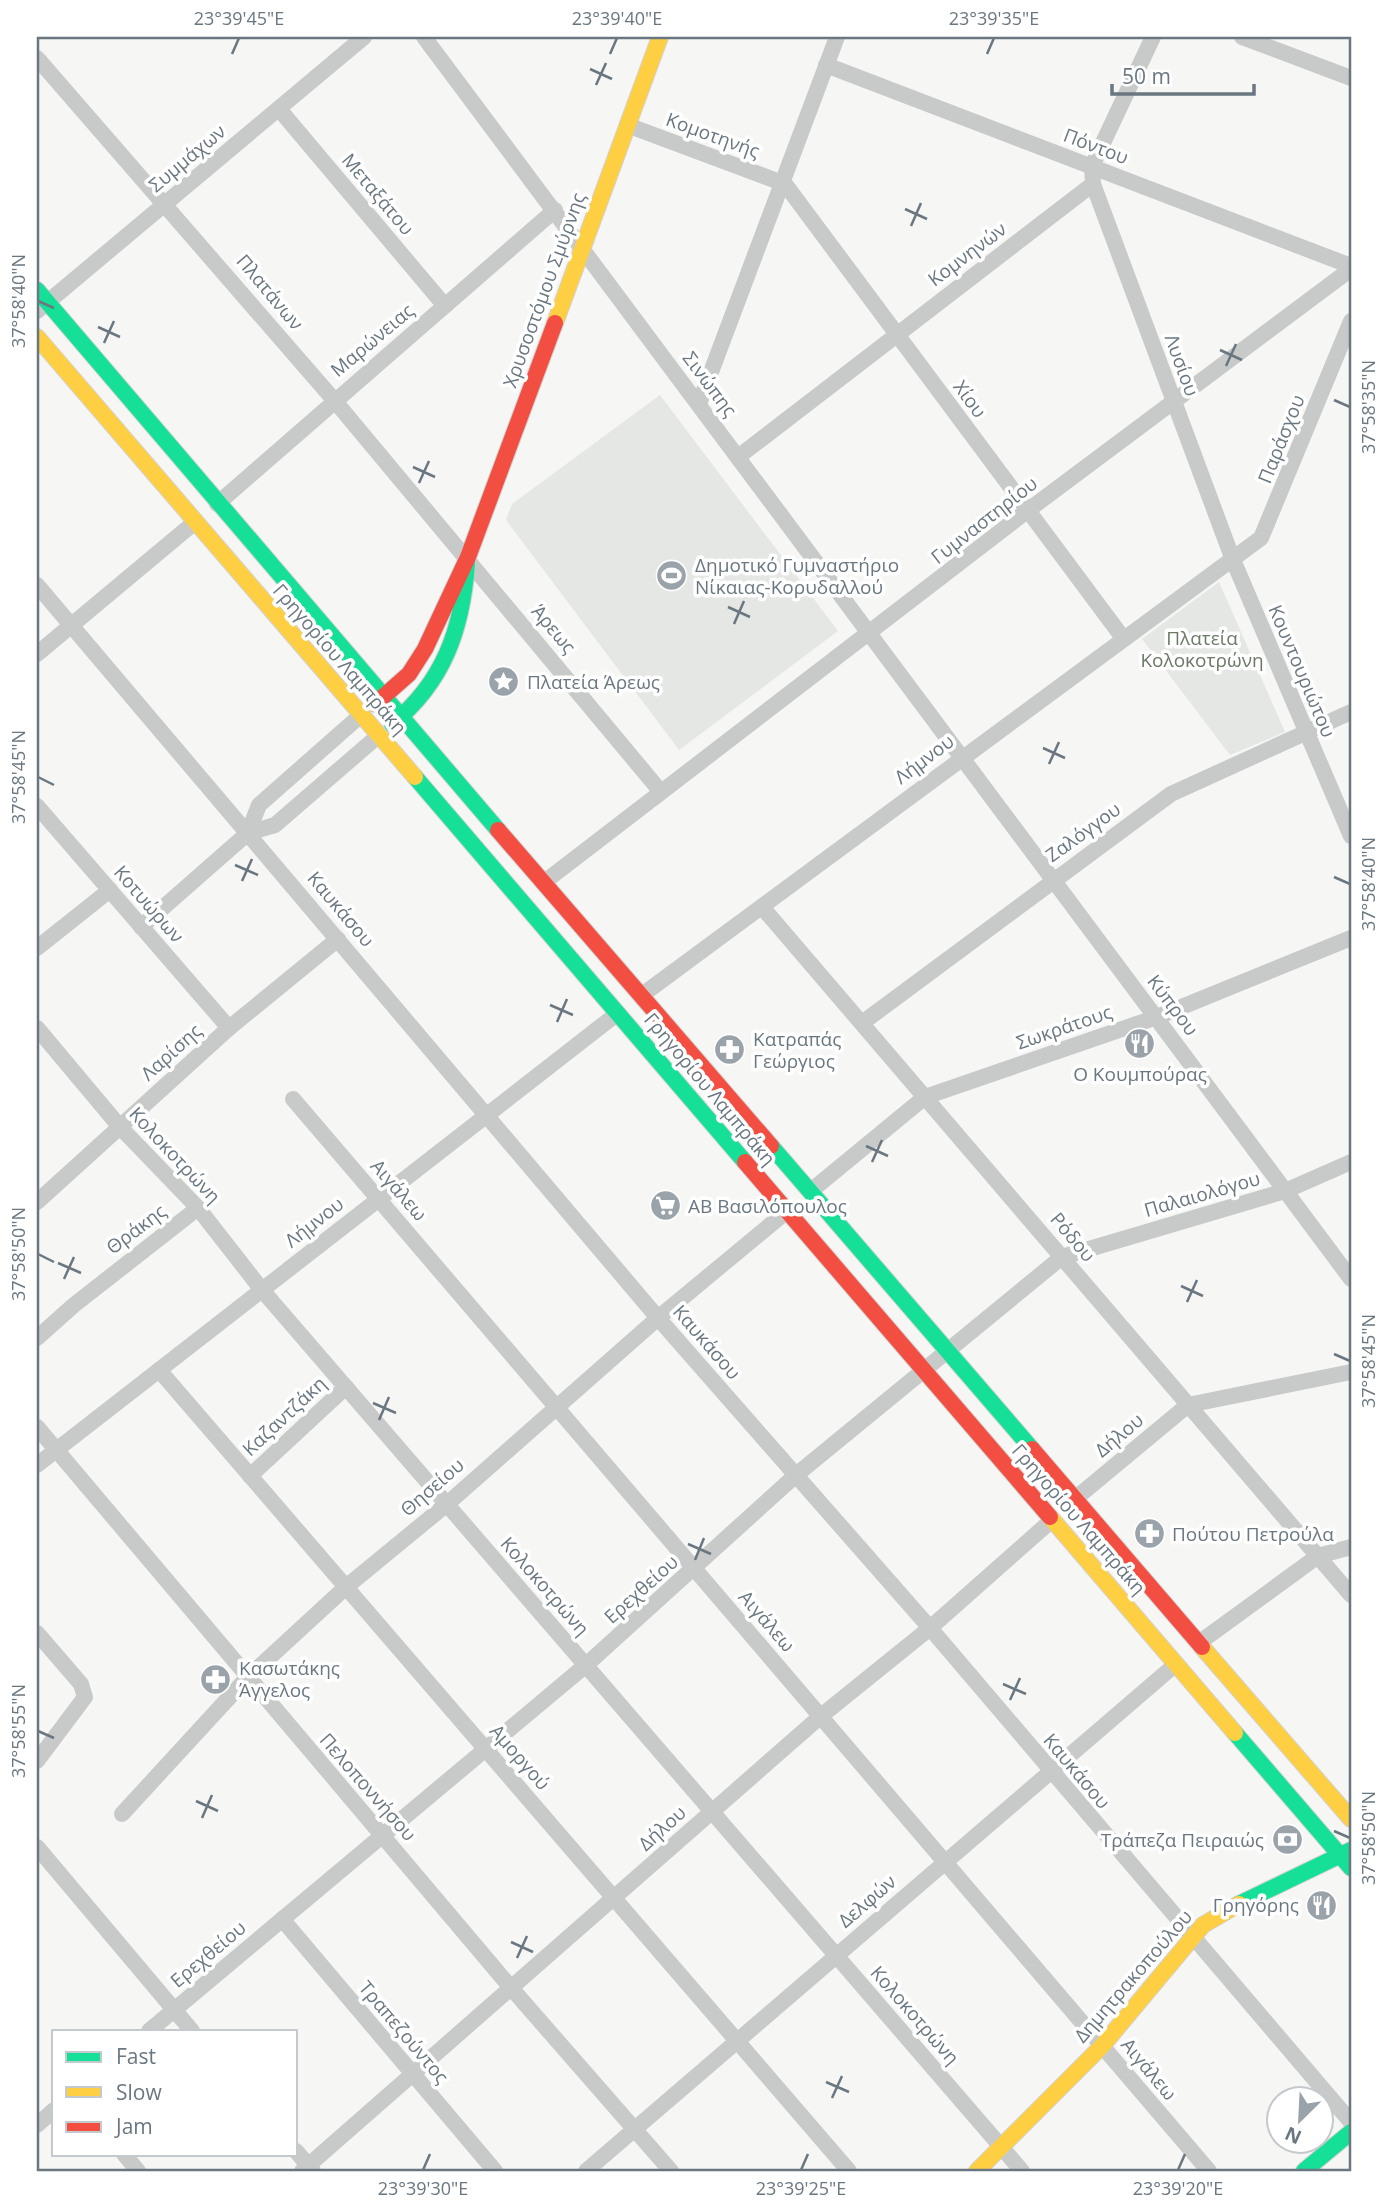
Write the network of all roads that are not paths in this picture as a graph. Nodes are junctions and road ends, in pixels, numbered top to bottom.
1 (364, 37) edge
2 (424, 37) edge
3 (660, 37) edge
4 (837, 37) edge
5 (1153, 37) edge
6 (1242, 37) edge
7 (37, 58) edge
8 (826, 65) junction
9 (1351, 78) edge
10 (279, 109) junction
11 (627, 125) junction
12 (1092, 166) junction
13 (785, 184) junction
14 (1093, 184) junction
15 (166, 202) junction
16 (555, 210) junction
17 (583, 248) junction
18 (1351, 268) edge
19 (40, 301) edge
20 (445, 306) junction
21 (1351, 321) edge
22 (897, 334) junction
23 (37, 337) edge
24 (334, 400) junction
25 (1173, 402) junction
26 (699, 404) junction
27 (738, 457) junction
28 (217, 504) junction
29 (1027, 511) junction
30 (195, 522) junction
31 (468, 557) junction
32 (1233, 559) junction
33 (37, 585) edge
34 (71, 625) junction
35 (870, 635) junction
36 (1123, 638) junction
37 (37, 654) edge
38 (385, 696) junction
39 (1351, 712) edge
40 (361, 716) junction
41 (402, 716) junction
42 (1305, 732) junction
43 (378, 736) junction
44 (960, 757) junction
45 (661, 792) junction
46 (37, 806) edge
47 (248, 833) junction
48 (1351, 836) edge
49 (1051, 881) junction
50 (543, 883) junction
51 (110, 890) junction
52 (762, 907) junction
53 (141, 927) junction
54 (1351, 938) edge
55 (338, 939) junction
56 (37, 948) edge
57 (642, 995) junction
58 (618, 1013) junction
59 (1157, 1017) junction
60 (862, 1024) junction
61 (37, 1027) edge
62 (229, 1028) junction
63 (925, 1097) junction
64 (293, 1099) dead end
65 (487, 1113) junction
66 (120, 1127) junction
67 (1351, 1162) edge
68 (812, 1190) junction
69 (1285, 1191) junction
70 (379, 1198) junction
71 (37, 1202) edge
72 (198, 1208) junction
73 (787, 1211) junction
74 (1062, 1257) junction
75 (1351, 1279) edge
76 (262, 1290) junction
77 (658, 1318) junction
78 (37, 1338) edge
79 (947, 1349) junction
80 (159, 1370) junction
81 (924, 1370) junction
82 (1351, 1372) edge
83 (346, 1387) junction
84 (1188, 1405) junction
85 (556, 1406) junction
86 (37, 1427) edge
87 (55, 1451) junction
88 (37, 1465) edge
89 (796, 1475) junction
90 (250, 1476) junction
91 (1076, 1498) junction
92 (447, 1504) junction
93 (1052, 1520) junction
94 (1351, 1547) edge
95 (1318, 1556) junction
96 (695, 1569) junction
97 (346, 1587) junction
98 (1351, 1595) edge
99 (930, 1628) junction
100 (37, 1633) edge
101 (1200, 1643) junction
102 (1176, 1664) junction
103 (586, 1665) junction
104 (247, 1678) junction
105 (821, 1716) junction
106 (486, 1750) junction
107 (37, 1761) edge
108 (1050, 1772) junction
109 (712, 1812) junction
110 (122, 1814) dead end
111 (1351, 1819) edge
112 (383, 1836) junction
113 (37, 1847) edge
114 (1345, 1852) edge
115 (945, 1861) junction
116 (1351, 1868) edge
117 (614, 1899) junction
118 (282, 1919) junction
119 (1192, 1937) junction
120 (836, 1956) junction
121 (512, 1989) junction
122 (174, 2010) junction
123 (150, 2030) edge
124 (191, 2030) edge
125 (736, 2041) junction
126 (1102, 2046) junction
127 (414, 2076) junction
128 (52, 2112) edge
129 (1351, 2122) edge
130 (37, 2125) edge
131 (635, 2130) junction
132 (1351, 2132) edge
133 (1002, 2149) junction
134 (298, 2154) edge
135 (126, 2156) edge
136 (308, 2169) edge
137 (138, 2171) edge
138 (495, 2171) edge
139 (586, 2171) edge
140 (671, 2171) edge
141 (849, 2171) edge
142 (977, 2171) edge
143 (1021, 2171) edge
144 (1209, 2171) edge
145 (1304, 2171) edge

1 - 10 street, Συμμάχων
2 - 16 street, Σινώπης
3 - 11 main road, Χρυσοστόμου Σμύρνης
4 - 8 street
5 - 12 street
6 - 9 street
7 - 15 street, Πλατάνων
8 - 12 street, Πόντου
8 - 13 street
10 - 15 street, Συμμάχων
10 - 20 street, Μεταξάτου
11 - 13 street, Κομοτηνής
11 - 17 main road, Χρυσοστόμου Σμύρνης
12 - 14 street
12 - 18 street, Πόντου
13 - 22 street, Χίου
13 - 26 street
14 - 22 street, Κομνηνών
14 - 25 street, Λυσίου
15 - 19 street, Συμμάχων
15 - 24 street, Πλατάνων
16 - 17 street, Σινώπης
16 - 20 street, Μαρώνειας
17 - 26 street, Σινώπης
17 - 31 main road, Χρυσοστόμου Σμύρνης
18 - 25 street, Γυμναστηρίου
19 - 28 main road, Γρηγορίου Λαμπράκη
20 - 24 street, Μαρώνειας
21 - 32 street, Παράσχου
22 - 27 street, Κομνηνών
22 - 29 street, Χίου
23 - 30 main road, Γρηγορίου Λαμπράκη
24 - 28 street, Μαρώνειας
24 - 31 street, Πλατάνων
25 - 29 street, Γυμναστηρίου
25 - 32 street, Λυσίου
26 - 27 street, Σινώπης
27 - 35 street, Σινώπης
28 - 38 main road, Γρηγορίου Λαμπράκη
29 - 35 street, Γυμναστηρίου
29 - 36 street, Χίου
30 - 34 street
30 - 40 main road, Γρηγορίου Λαμπράκη
31 - 38 main road, Χρυσοστόμου Σμύρνης
31 - 41 main road, Χρυσοστόμου Σμύρνης
31 - 45 street, Άρεως
32 - 36 street, Λήμνου
32 - 42 street, Κουντουριώτου
33 - 34 street, Καυκάσου
34 - 37 street
34 - 47 street, Καυκάσου
35 - 44 street, Σινώπης
35 - 45 street, Γυμναστηρίου
36 - 44 street, Λήμνου
38 - 40 main road, Χρυσοστόμου Σμύρνης
38 - 41 main road, Γρηγορίου Λαμπράκη
39 - 42 street, Ζαλόγγου
40 - 43 main road, Γρηγορίου Λαμπράκη
40 - 47 street, Χρυσοστόμου Σμύρνης
41 - 43 main road, Χρυσοστόμου Σμύρνης
41 - 50 main road, Γρηγορίου Λαμπράκη
42 - 48 street, Κουντουριώτου
42 - 49 street, Ζαλόγγου
43 - 47 street, Χρυσοστόμου Σμύρνης
43 - 58 main road, Γρηγορίου Λαμπράκη
44 - 49 street, Κύπρου
44 - 52 street, Λήμνου
45 - 50 street, Γυμναστηρίου
46 - 51 street, Κοτυώρων
47 - 53 street
47 - 55 street, Καυκάσου
49 - 59 street, Κύπρου
49 - 60 street, Ζαλόγγου
50 - 57 main road, Γρηγορίου Λαμπράκη
51 - 53 street, Κοτυώρων
51 - 56 street
52 - 57 street, Λήμνου
52 - 60 street, Ρόδου
53 - 62 street, Κοτυώρων
54 - 59 street, Σωκράτους
55 - 62 street, Λαρίσης
55 - 65 street, Καυκάσου
57 - 68 main road, Γρηγορίου Λαμπράκη
58 - 65 street, Λήμνου
58 - 73 main road, Γρηγορίου Λαμπράκη
59 - 63 street, Σωκράτους
59 - 69 street, Κύπρου
60 - 63 street, Ρόδου
61 - 66 street, Κολοκοτρώνη
62 - 66 street, Λαρίσης
63 - 68 street, Σωκράτους
63 - 74 street, Ρόδου
64 - 70 street, Αιγάλεω
65 - 70 street, Λήμνου
65 - 77 street, Καυκάσου
66 - 71 street, Λαρίσης
66 - 72 street, Κολοκοτρώνη
67 - 69 street, Παλαιολόγου
68 - 79 main road, Γρηγορίου Λαμπράκη
69 - 74 street, Παλαιολόγου
69 - 75 street, Κύπρου
70 - 76 street, Λήμνου
70 - 85 street, Αιγάλεω
72 - 76 street, Κολοκοτρώνη
72 - 78 street, Θράκης
73 - 77 street, Θησείου
73 - 81 main road, Γρηγορίου Λαμπράκη
74 - 79 street, Ερεχθείου
74 - 84 street, Ρόδου
76 - 80 street, Λήμνου
76 - 83 street, Κολοκοτρώνη
77 - 85 street, Θησείου
77 - 89 street, Καυκάσου
79 - 81 street, Ερεχθείου
79 - 91 main road, Γρηγορίου Λαμπράκη
80 - 87 street, Λήμνου
80 - 90 street, Αμοργού
81 - 89 street, Ερεχθείου
81 - 93 main road, Γρηγορίου Λαμπράκη
82 - 84 street
83 - 90 street, Καζαντζάκη
83 - 92 street, Κολοκοτρώνη
84 - 91 street, Δήλου
84 - 95 street, Ρόδου
85 - 92 street, Θησείου
85 - 96 street, Αιγάλεω
86 - 87 street, Πελοποννήσου
87 - 88 street, Λήμνου
87 - 104 street, Πελοποννήσου
89 - 96 street, Ερεχθείου
89 - 99 street, Καυκάσου
90 - 97 street, Αμοργού
91 - 101 main road, Γρηγορίου Λαμπράκη
92 - 97 street, Θησείου
92 - 103 street, Κολοκοτρώνη
93 - 99 street, Δήλου
93 - 102 main road, Γρηγορίου Λαμπράκη
94 - 95 street
95 - 98 street, Ρόδου
95 - 101 street
96 - 103 street, Ερεχθείου
96 - 105 street, Αιγάλεω
97 - 104 street, Θησείου
97 - 106 street, Αμοργού
99 - 105 street, Δήλου
99 - 108 street, Καυκάσου
100 - 107 street
101 - 111 main road, Γρηγορίου Λαμπράκη
102 - 108 street, Δελφών
102 - 114 main road, Γρηγορίου Λαμπράκη
103 - 106 street, Ερεχθείου
103 - 109 street, Κολοκοτρώνη
104 - 110 street, Θησείου
104 - 112 street, Πελοποννήσου
105 - 109 street, Δήλου
105 - 115 street, Αιγάλεω
106 - 112 street, Ερεχθείου
106 - 117 street, Αμοργού
108 - 115 street, Δελφών
108 - 119 street, Καυκάσου
109 - 117 street, Δήλου
109 - 120 street, Κολοκοτρώνη
112 - 118 street, Ερεχθείου
112 - 121 street, Πελοποννήσου
113 - 122 street
114 - 116 main road, Γρηγορίου Λαμπράκη
114 - 119 main road, Δημητρακοπούλου
115 - 120 street, Δελφών
115 - 126 street, Αιγάλεω
117 - 121 street, Δήλου
117 - 125 street, Αμοργού
118 - 122 street, Ερεχθείου
118 - 127 street, Τραπεζούντος
119 - 126 main road, Δημητρακοπούλου
119 - 129 street, Καυκάσου
120 - 125 street, Δελφών
120 - 133 street, Κολοκοτρώνη
121 - 127 street, Δήλου
121 - 131 street, Πελοποννήσου
122 - 123 street, Ερεχθείου
122 - 124 street
125 - 131 street, Δελφών
125 - 141 street, Αμοργού
126 - 133 main road, Δημητρακοπούλου
126 - 144 street, Αιγάλεω
127 - 136 street, Δήλου
127 - 138 street, Τραπεζούντος
128 - 130 street
131 - 139 street, Δελφών
131 - 140 street, Πελοποννήσου
132 - 145 main road
133 - 142 main road, Δημητρακοπούλου
133 - 143 street, Κολοκοτρώνη
134 - 136 street
135 - 137 street

